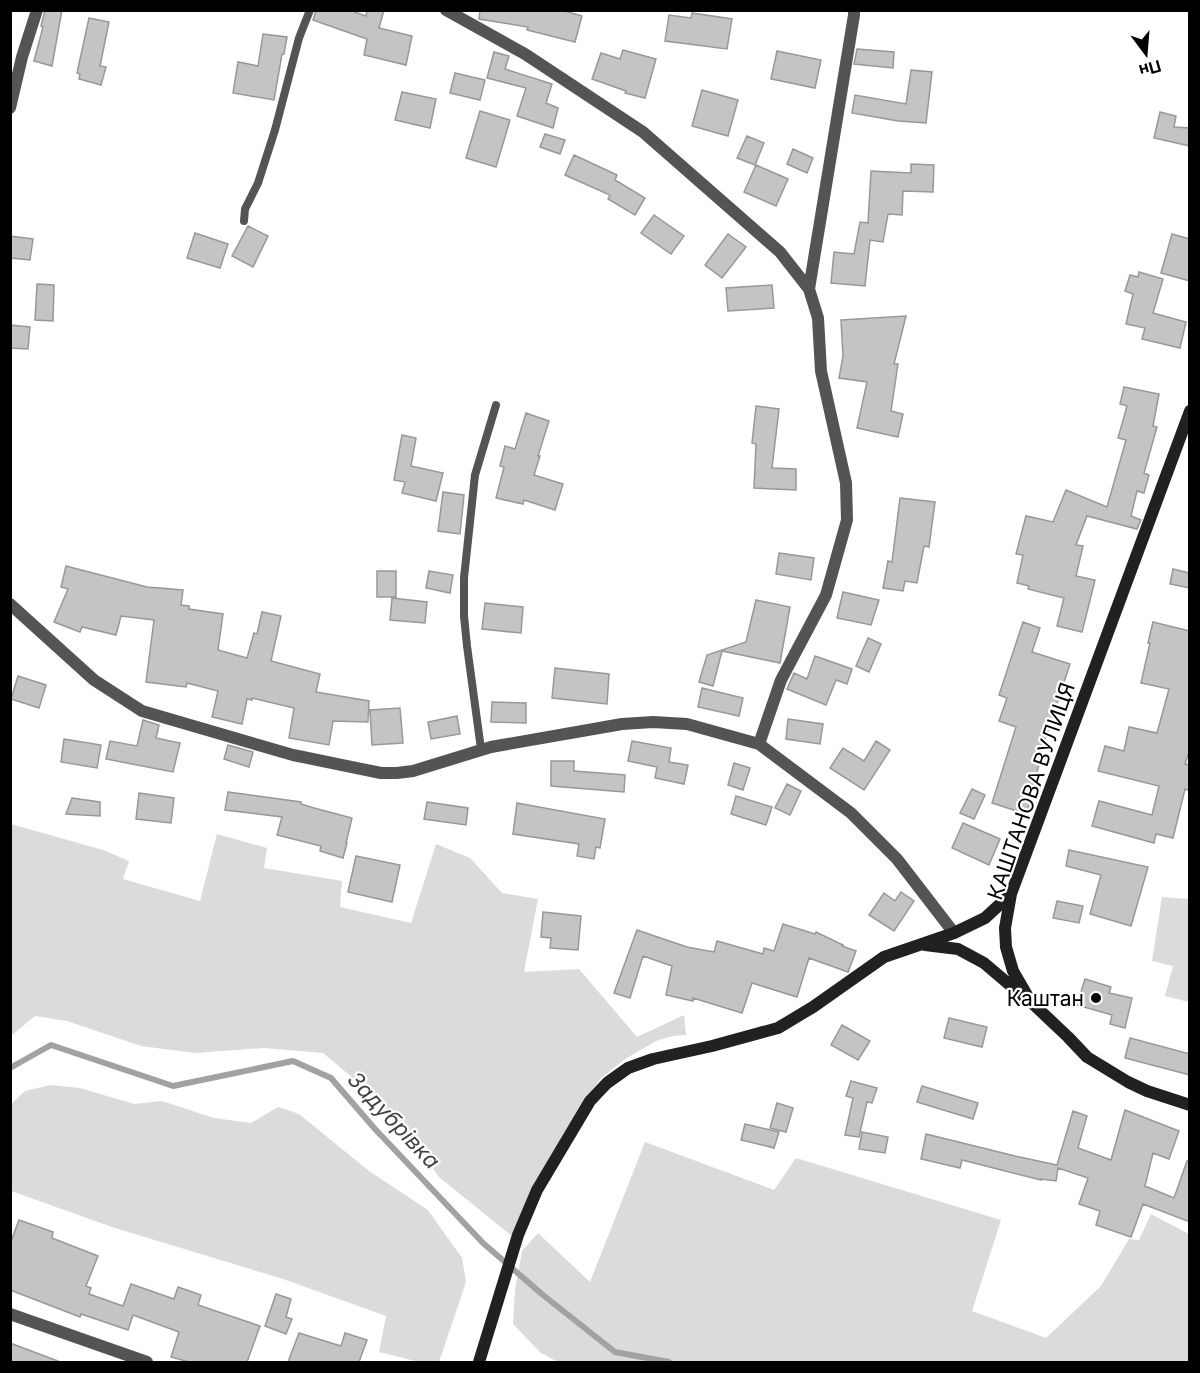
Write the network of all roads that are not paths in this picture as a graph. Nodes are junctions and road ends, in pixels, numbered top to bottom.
1 (37, 10) edge
2 (310, 10) edge
3 (446, 10) edge
4 (854, 10) edge
5 (10, 108) edge
6 (244, 221) dead end
7 (809, 289) junction
8 (496, 405) dead end
9 (1190, 411) edge
10 (10, 604) edge
11 (759, 744) junction
12 (482, 749) junction
13 (1011, 894) junction
14 (954, 933) junction
15 (920, 945) junction
16 (1031, 1002) junction
17 (1190, 1105) edge
18 (10, 1314) edge
19 (147, 1362) edge
20 (479, 1362) edge

1 - 5 street
2 - 6 lane
3 - 7 street
4 - 7 street
7 - 11 street
8 - 12 lane
9 - 13 main road, КАШТАНОВА ВУЛИЦЯ
10 - 12 street
11 - 12 street
11 - 14 street
13 - 14 main road
13 - 16 main road, КАШТАНОВА ВУЛИЦЯ
14 - 15 main road
15 - 16 main road
15 - 20 main road
16 - 17 main road, КАШТАНОВА ВУЛИЦЯ
18 - 19 street

